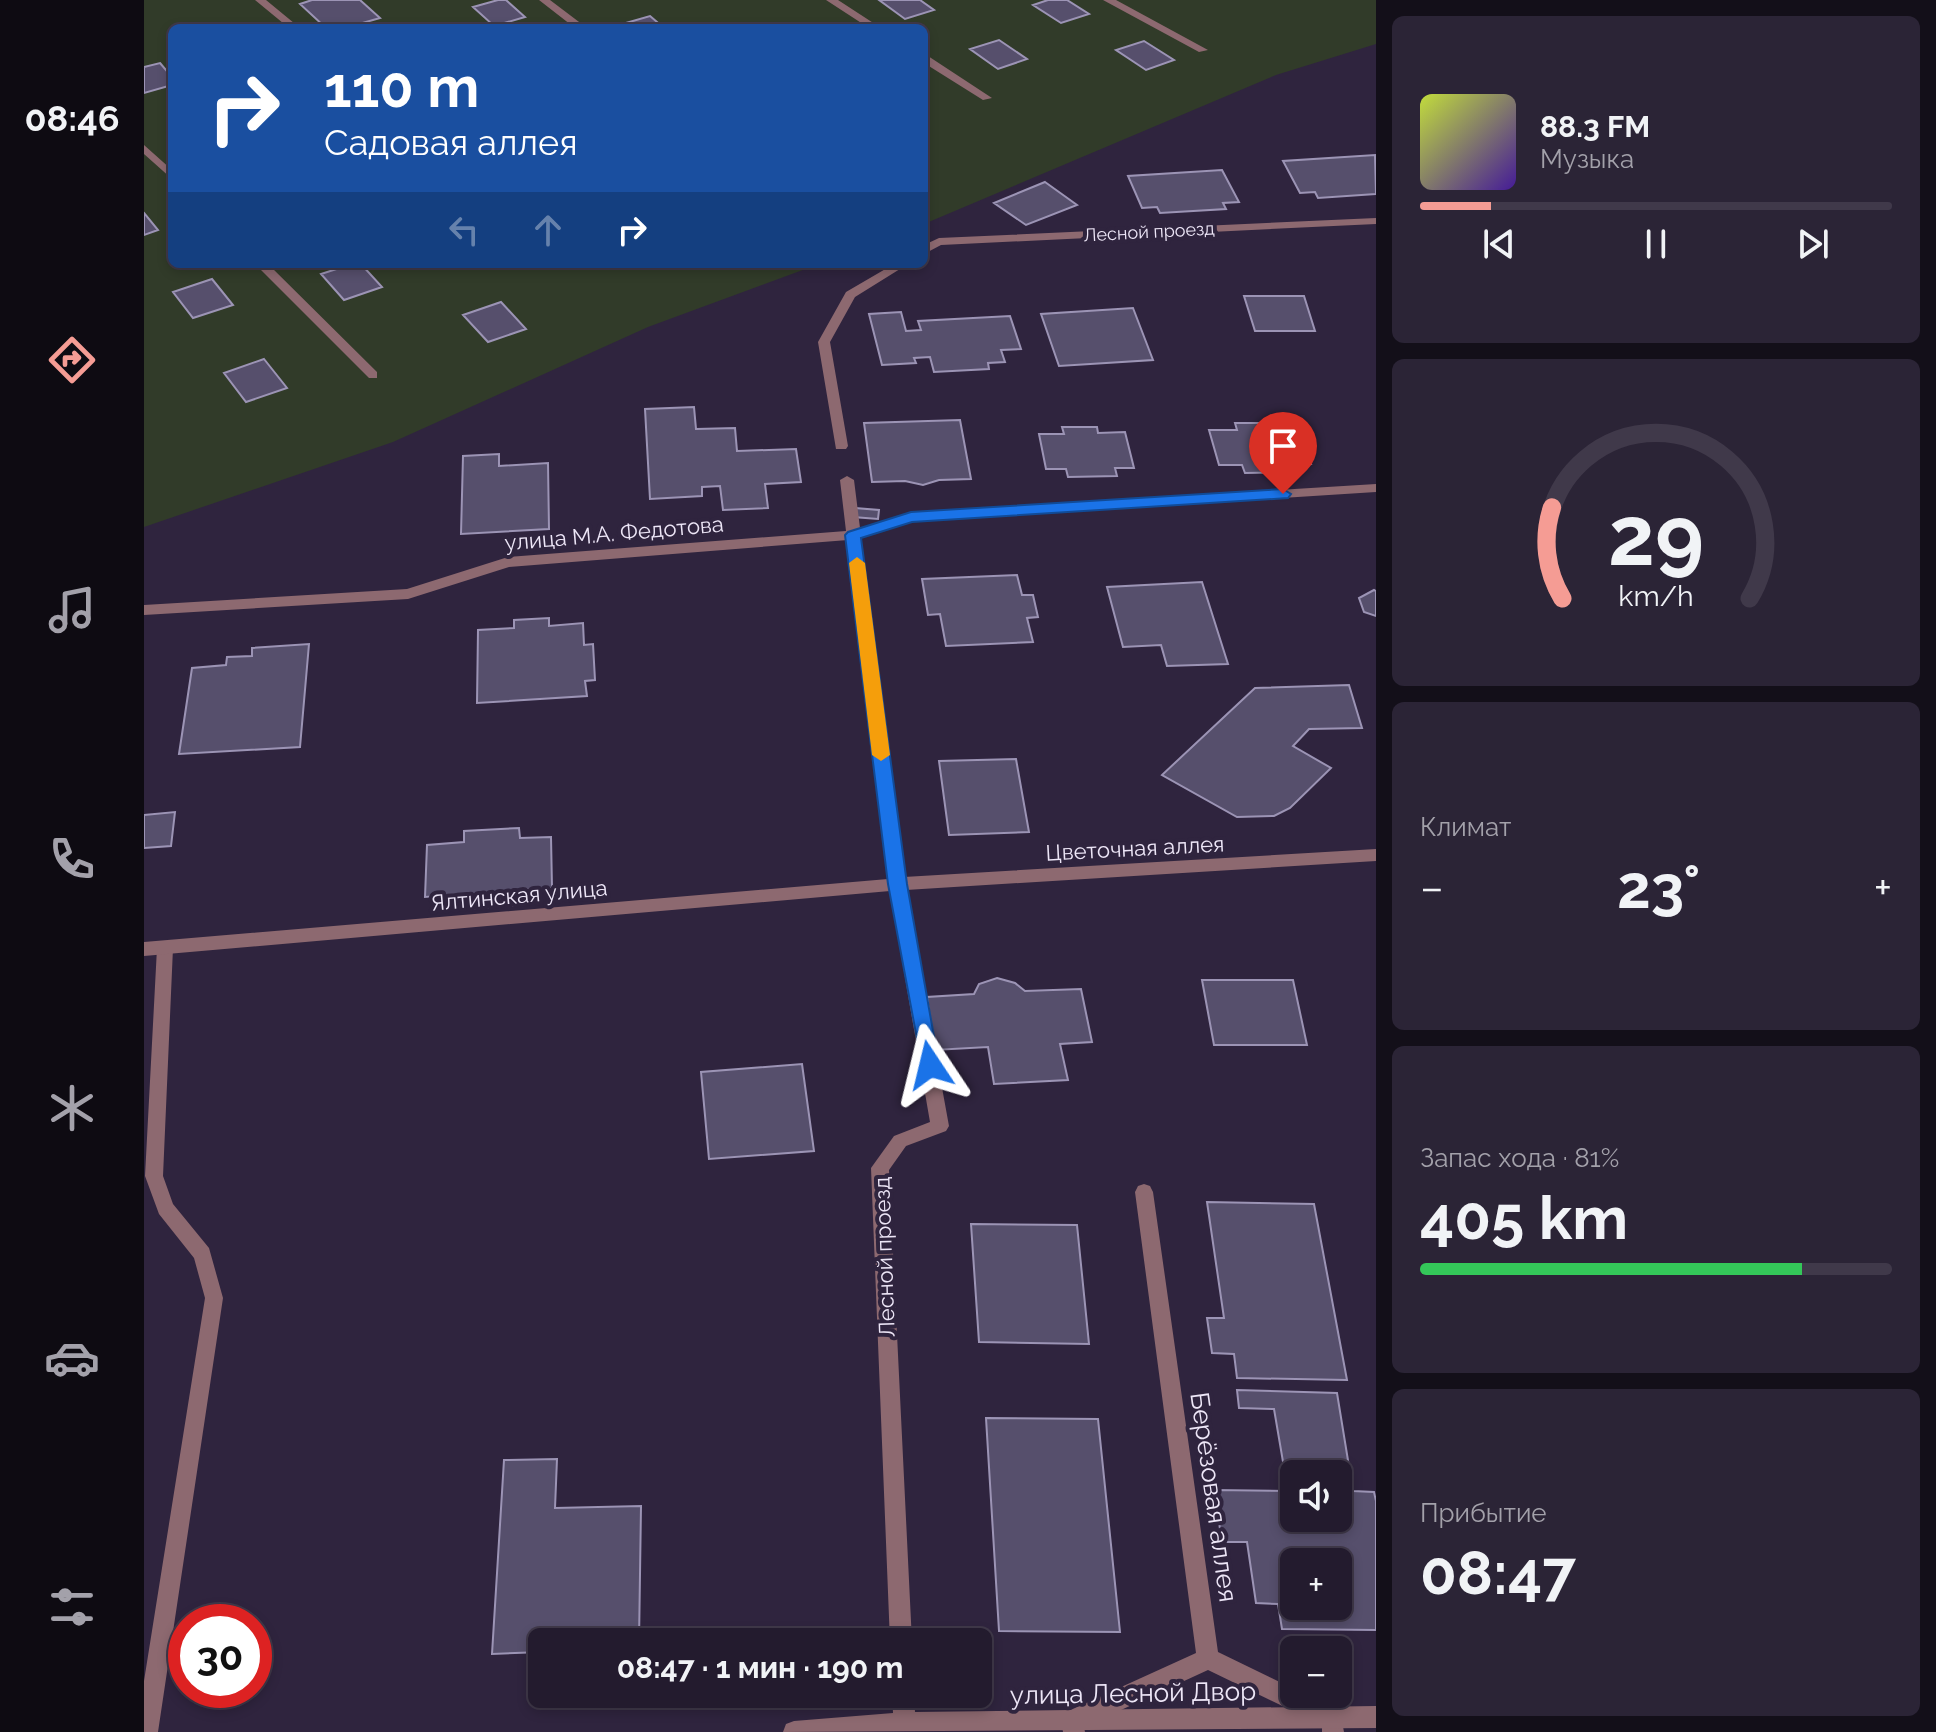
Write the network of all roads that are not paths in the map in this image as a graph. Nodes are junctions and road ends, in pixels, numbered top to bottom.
1 (260, 0) edge
2 (544, 0) edge
3 (831, 0) edge
4 (1108, 0) edge
5 (290, 24) edge
6 (577, 24) edge
7 (870, 24) edge
8 (1203, 50) dead end
9 (928, 61) edge
10 (987, 98) dead end
11 (144, 148) edge
12 (168, 172) edge
13 (1376, 221) edge
14 (928, 248) edge
15 (265, 268) edge
16 (895, 268) edge
17 (373, 375) dead end
18 (841, 446) dead end
19 (847, 480) dead end
20 (1376, 488) edge
21 (853, 535) junction
22 (144, 610) edge
23 (1376, 855) edge
24 (897, 884) junction
25 (165, 948) junction
26 (144, 949) edge
27 (1144, 1192) dead end
28 (900, 1628) edge
29 (1208, 1659) junction
30 (903, 1708) edge
31 (1376, 1717) edge
32 (904, 1723) junction
33 (1332, 1725) edge
34 (1073, 1727) edge
35 (147, 1732) edge
36 (794, 1732) edge

1 - 5 street
2 - 6 street
3 - 7 street
4 - 8 street
9 - 10 street
11 - 12 street
13 - 14 street, Лесной проезд
15 - 17 street
16 - 18 street
19 - 21 street, Лесной проезд
20 - 21 street, улица М.А. Федотова
21 - 22 street, улица М.А. Федотова
21 - 24 street, Лесной проезд
23 - 24 street, Цветочная аллея
24 - 25 street, Ялтинская улица
24 - 28 street, Лесной проезд
25 - 26 street, Ялтинская улица
25 - 35 street
27 - 29 street, Берёзовая аллея
29 - 33 street
29 - 34 street
30 - 32 street
31 - 33 street, улица Лесной Двор
32 - 34 street, улица Лесной Двор
32 - 36 street, улица Лесной Двор
33 - 34 street, улица Лесной Двор

